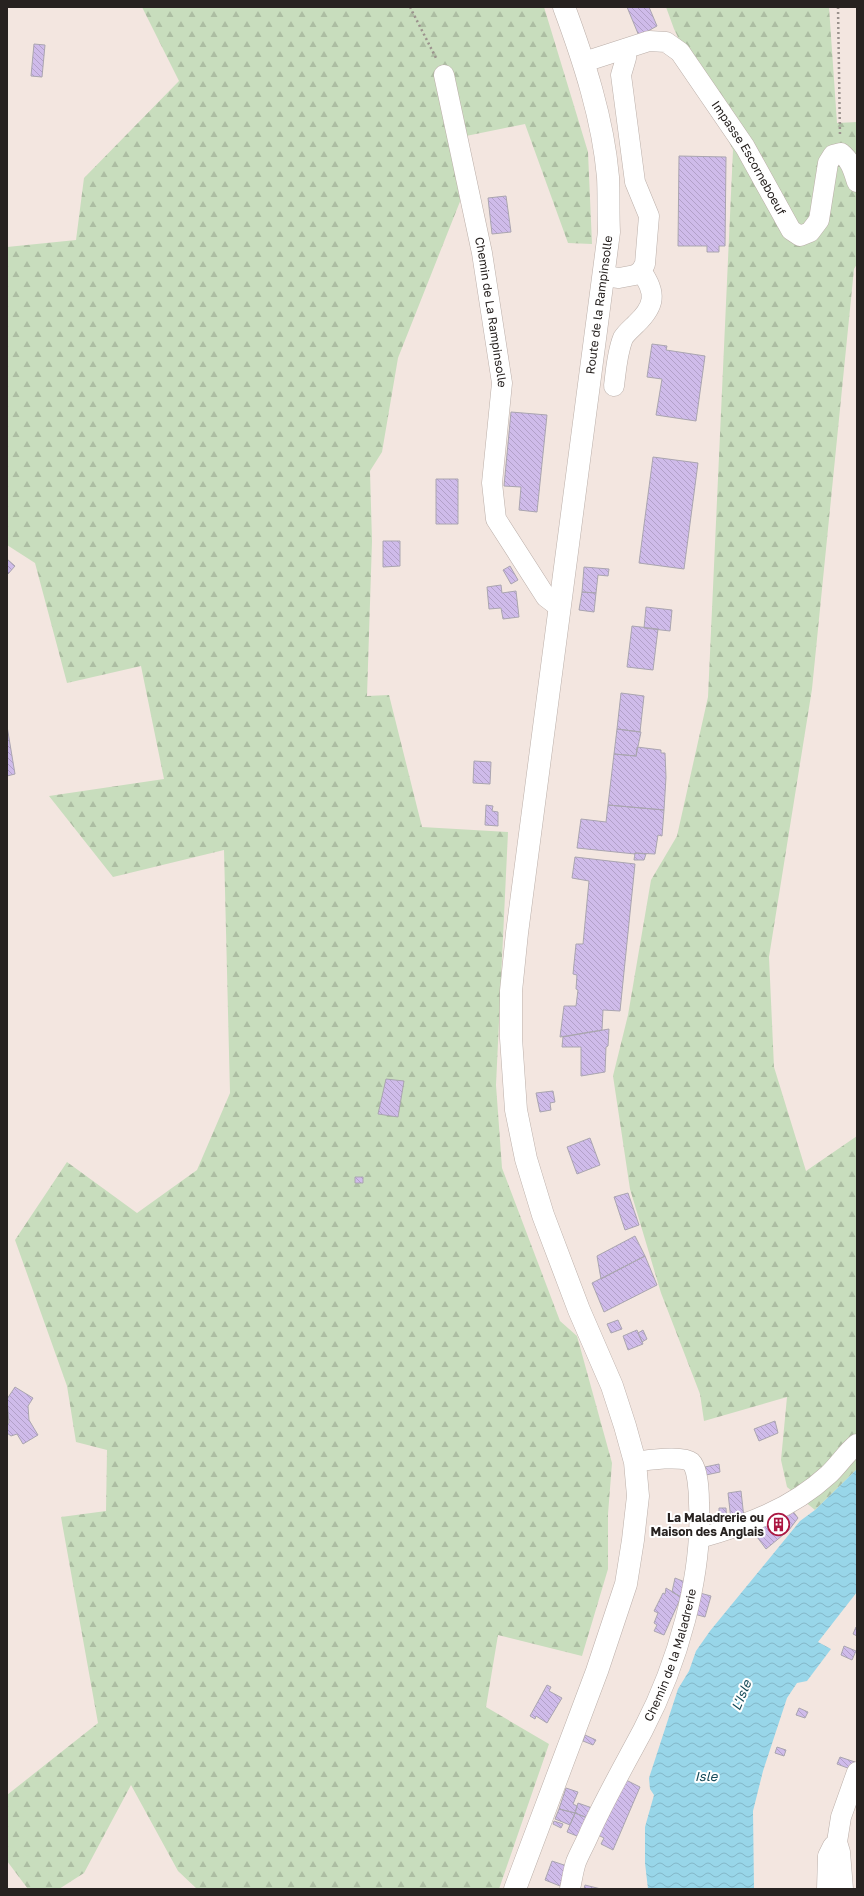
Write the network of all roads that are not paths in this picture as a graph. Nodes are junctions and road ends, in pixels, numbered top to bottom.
1 (564, 7) edge
2 (626, 49) junction
3 (584, 62) junction
4 (444, 75) road end
5 (857, 182) edge
6 (641, 271) junction
7 (604, 276) junction
8 (614, 386) dead end
9 (559, 607) junction
10 (857, 1444) edge
11 (635, 1462) junction
12 (700, 1538) junction
13 (857, 1772) edge
14 (837, 1842) junction
15 (515, 1889) edge
16 (570, 1889) edge
17 (827, 1889) edge
18 (842, 1889) edge

1 - 3 main road, Route de la Rampinsolle
2 - 3 street, Impasse Escorneboeuf
2 - 5 street, Impasse Escorneboeuf
2 - 6 street
3 - 7 main road, Route de la Rampinsolle
4 - 9 street, Chemin de La Rampinsolle
6 - 7 street
6 - 8 street
7 - 9 main road, Route de la Rampinsolle
9 - 11 main road, Route de la Rampinsolle
10 - 12 street
11 - 12 street, Chemin de la Maladrerie
11 - 15 main road, Route de la Rampinsolle
12 - 16 street, Chemin de la Maladrerie
13 - 14 street
14 - 17 street
14 - 18 street

